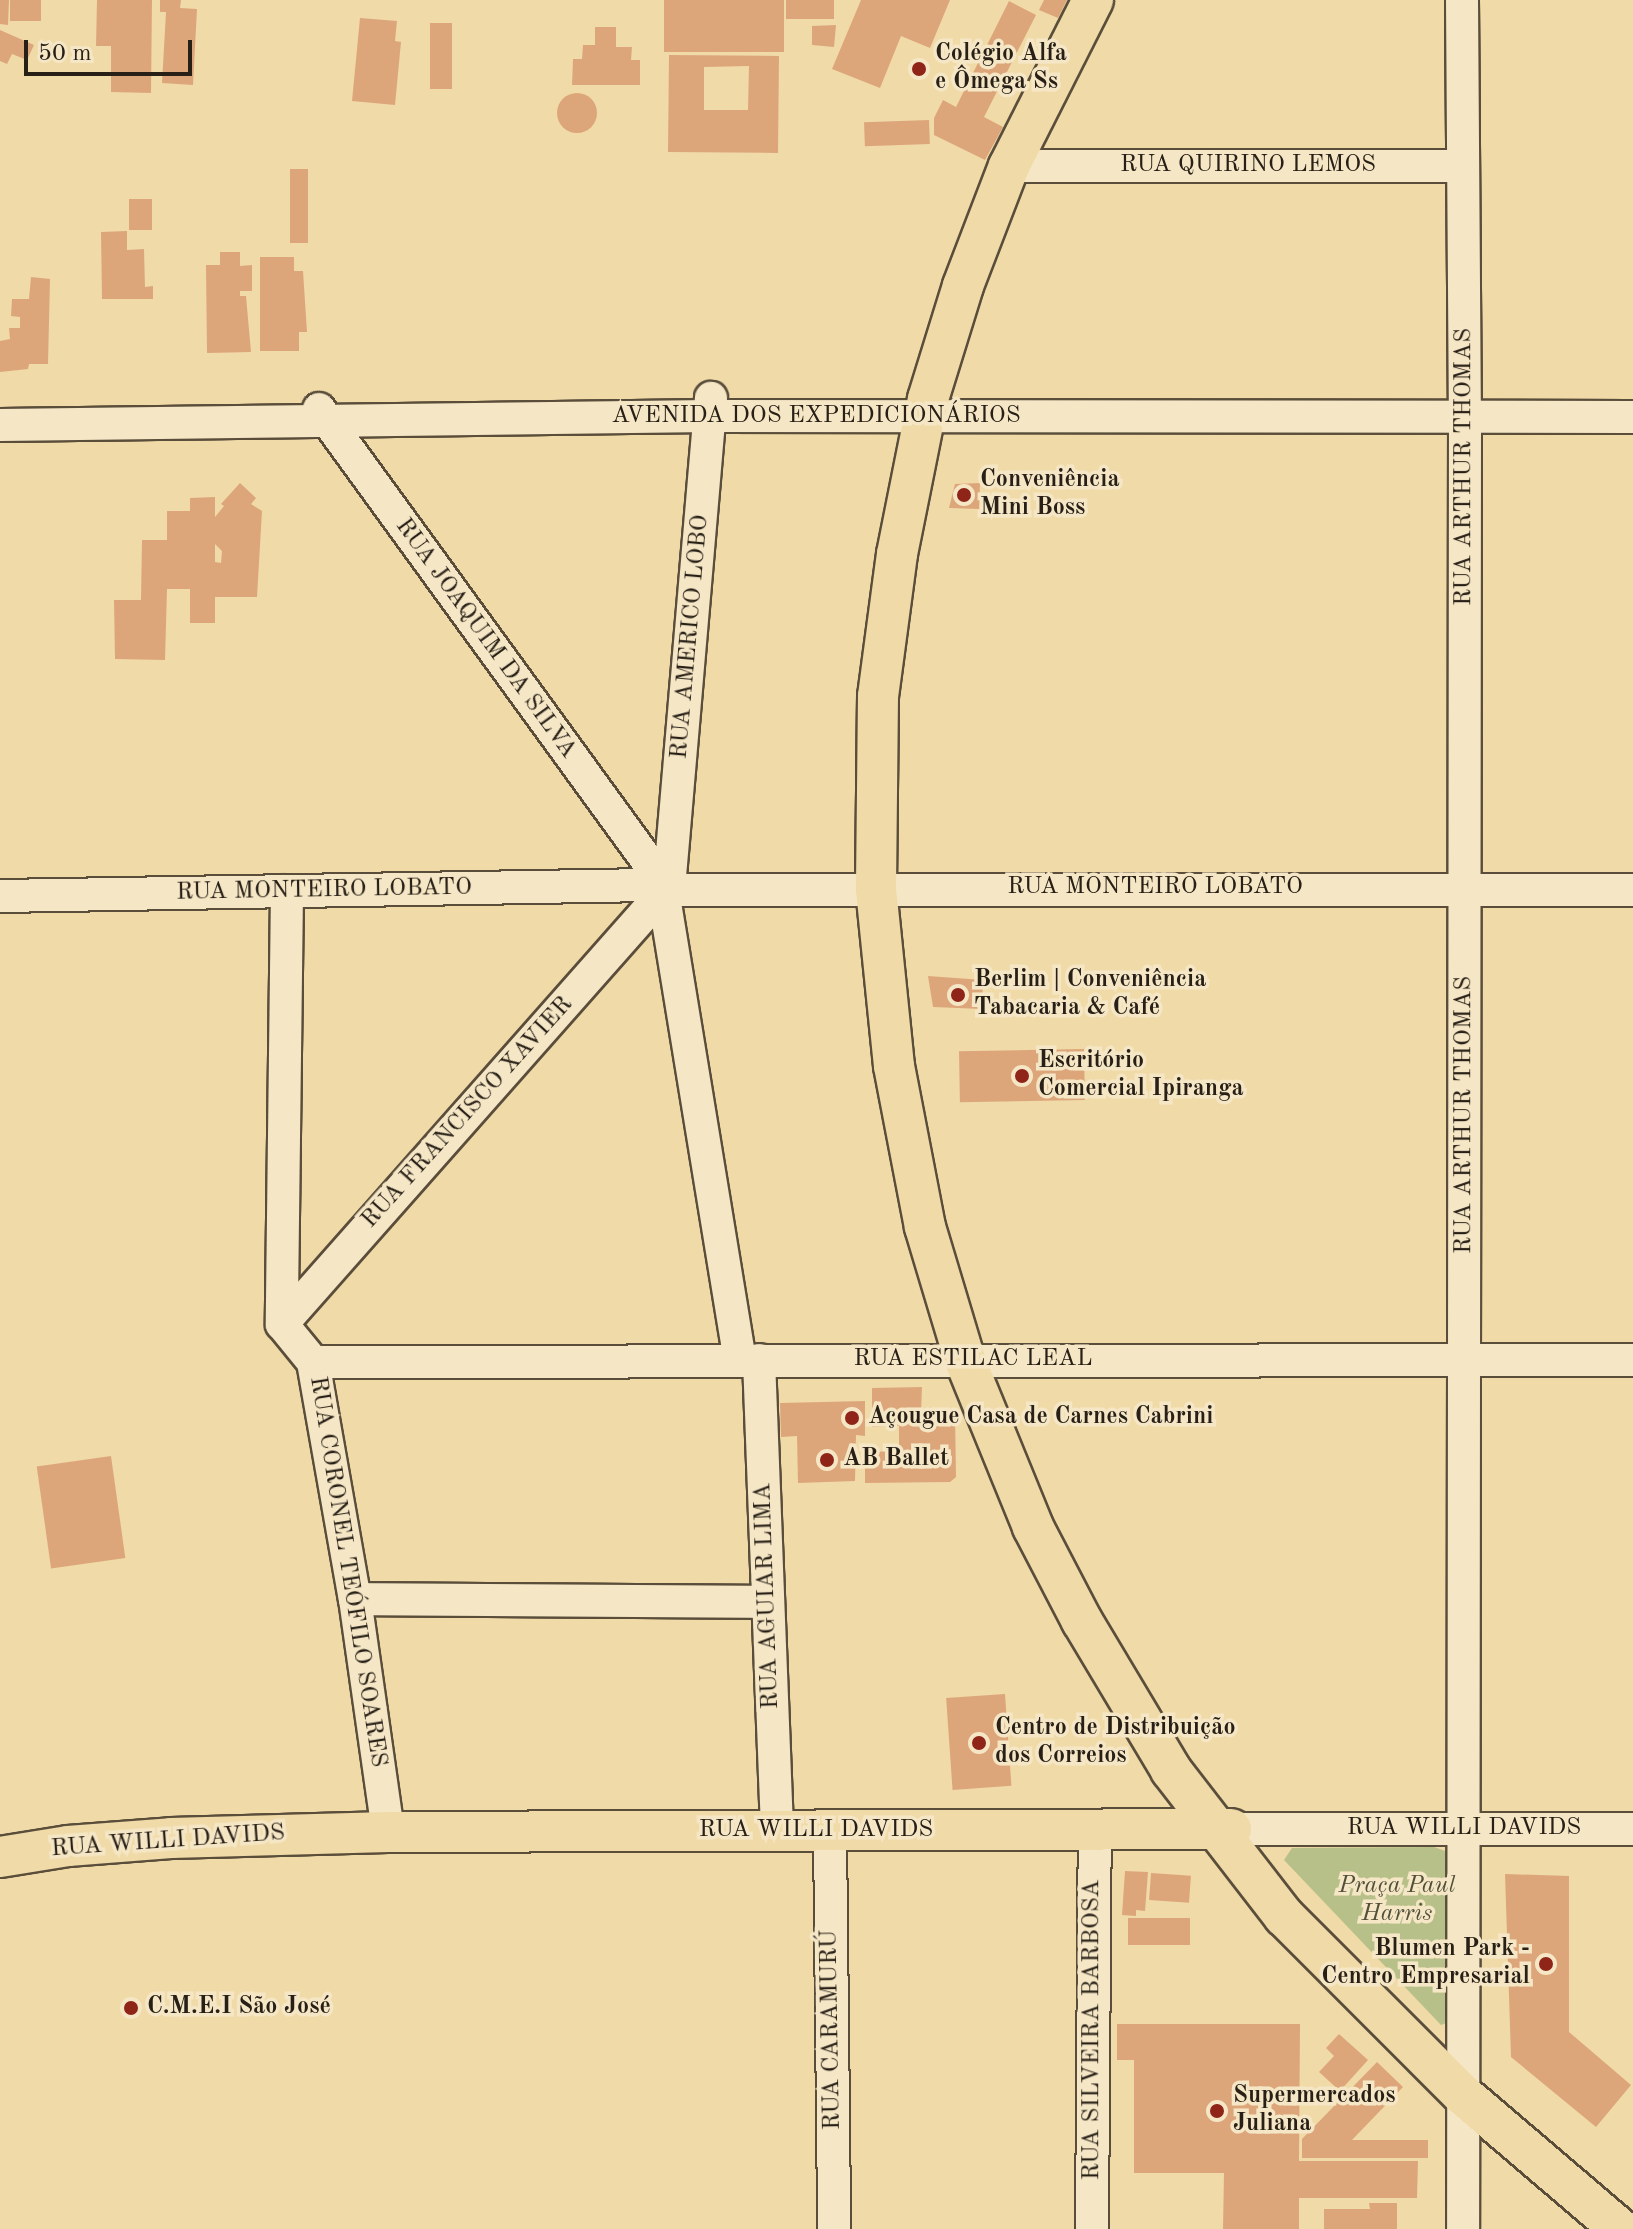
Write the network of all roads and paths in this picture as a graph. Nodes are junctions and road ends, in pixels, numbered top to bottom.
1 (1093, 0) edge
2 (1112, 0) edge
3 (1462, 0) edge
4 (1021, 166) junction
5 (1463, 166) junction
6 (1633, 401) edge
7 (0, 404) edge
8 (711, 407) junction
9 (936, 408) junction
10 (1465, 410) junction
11 (117, 412) junction
12 (321, 412) junction
13 (1633, 417) edge
14 (0, 425) edge
15 (662, 888) junction
16 (1465, 888) junction
17 (886, 889) junction
18 (1633, 890) edge
19 (287, 891) junction
20 (0, 896) edge
21 (282, 1324) junction
22 (750, 1360) junction
23 (975, 1360) junction
24 (1464, 1360) junction
25 (1633, 1360) edge
26 (313, 1362) junction
27 (355, 1599) junction
28 (768, 1602) junction
29 (1224, 1828) junction
30 (1633, 1829) edge
31 (1465, 1830) junction
32 (830, 1831) junction
33 (1095, 1831) junction
34 (388, 1832) junction
35 (777, 1832) junction
36 (0, 1857) edge
37 (1462, 2082) junction
38 (1564, 2167) junction
39 (1633, 2214) edge
40 (834, 2229) edge
41 (1092, 2229) edge
42 (1463, 2229) edge
43 (1620, 2229) edge

1 - 4 main road
2 - 4 main road
3 - 5 street, RUA ARTHUR THOMAS
4 - 5 street, RUA QUIRINO LEMOS
4 - 9 main road
5 - 10 street, RUA ARTHUR THOMAS
6 - 10 street, AVENIDA DOS EXPEDICIONÁRIOS
7 - 11 street, AVENIDA DOS EXPEDICIONÁRIOS
8 - 9 street, AVENIDA DOS EXPEDICIONÁRIOS
8 - 12 street, AVENIDA DOS EXPEDICIONÁRIOS
8 - 15 street, RUA AMERICO LOBO
9 - 10 street, AVENIDA DOS EXPEDICIONÁRIOS
9 - 17 main road
10 - 13 street, AVENIDA DOS EXPEDICIONÁRIOS
10 - 16 street, RUA ARTHUR THOMAS
11 - 12 street, AVENIDA DOS EXPEDICIONÁRIOS
11 - 14 street, AVENIDA DOS EXPEDICIONÁRIOS
12 - 15 street, RUA JOAQUIM DA SILVA
15 - 17 street, RUA MONTEIRO LOBATO
15 - 19 street, RUA MONTEIRO LOBATO
15 - 21 street, RUA FRANCISCO XAVIER
15 - 22 street, RUA AGUIAR LIMA
16 - 17 street, RUA MONTEIRO LOBATO
16 - 18 street, RUA MONTEIRO LOBATO
16 - 24 street, RUA ARTHUR THOMAS
17 - 23 main road
19 - 20 street, RUA MONTEIRO LOBATO
19 - 21 street
21 - 26 street, RUA CORONEL TEÓFILO SOARES
22 - 23 street, RUA ESTILAC LEAL
22 - 26 street, RUA ESTILAC LEAL
22 - 28 street, RUA AGUIAR LIMA
23 - 24 street, RUA ESTILAC LEAL
23 - 29 main road
24 - 25 street, RUA ESTILAC LEAL
24 - 31 street, RUA ARTHUR THOMAS
26 - 27 street, RUA CORONEL TEÓFILO SOARES
27 - 28 street
27 - 34 street, RUA CORONEL TEÓFILO SOARES
28 - 35 street, RUA AGUIAR LIMA
29 - 31 street, RUA WILLI DAVIDS
29 - 33 main road, RUA WILLI DAVIDS
29 - 37 main road
30 - 31 street, RUA WILLI DAVIDS
31 - 37 street, RUA ARTHUR THOMAS
32 - 33 main road, RUA WILLI DAVIDS
32 - 35 main road, RUA WILLI DAVIDS
32 - 40 street, RUA CARAMURÚ
33 - 41 street, RUA SILVEIRA BARBOSA
34 - 35 main road, RUA WILLI DAVIDS
34 - 36 main road, RUA WILLI DAVIDS
37 - 38 main road
37 - 42 street, RUA ARTHUR THOMAS
38 - 39 main road
38 - 43 main road

